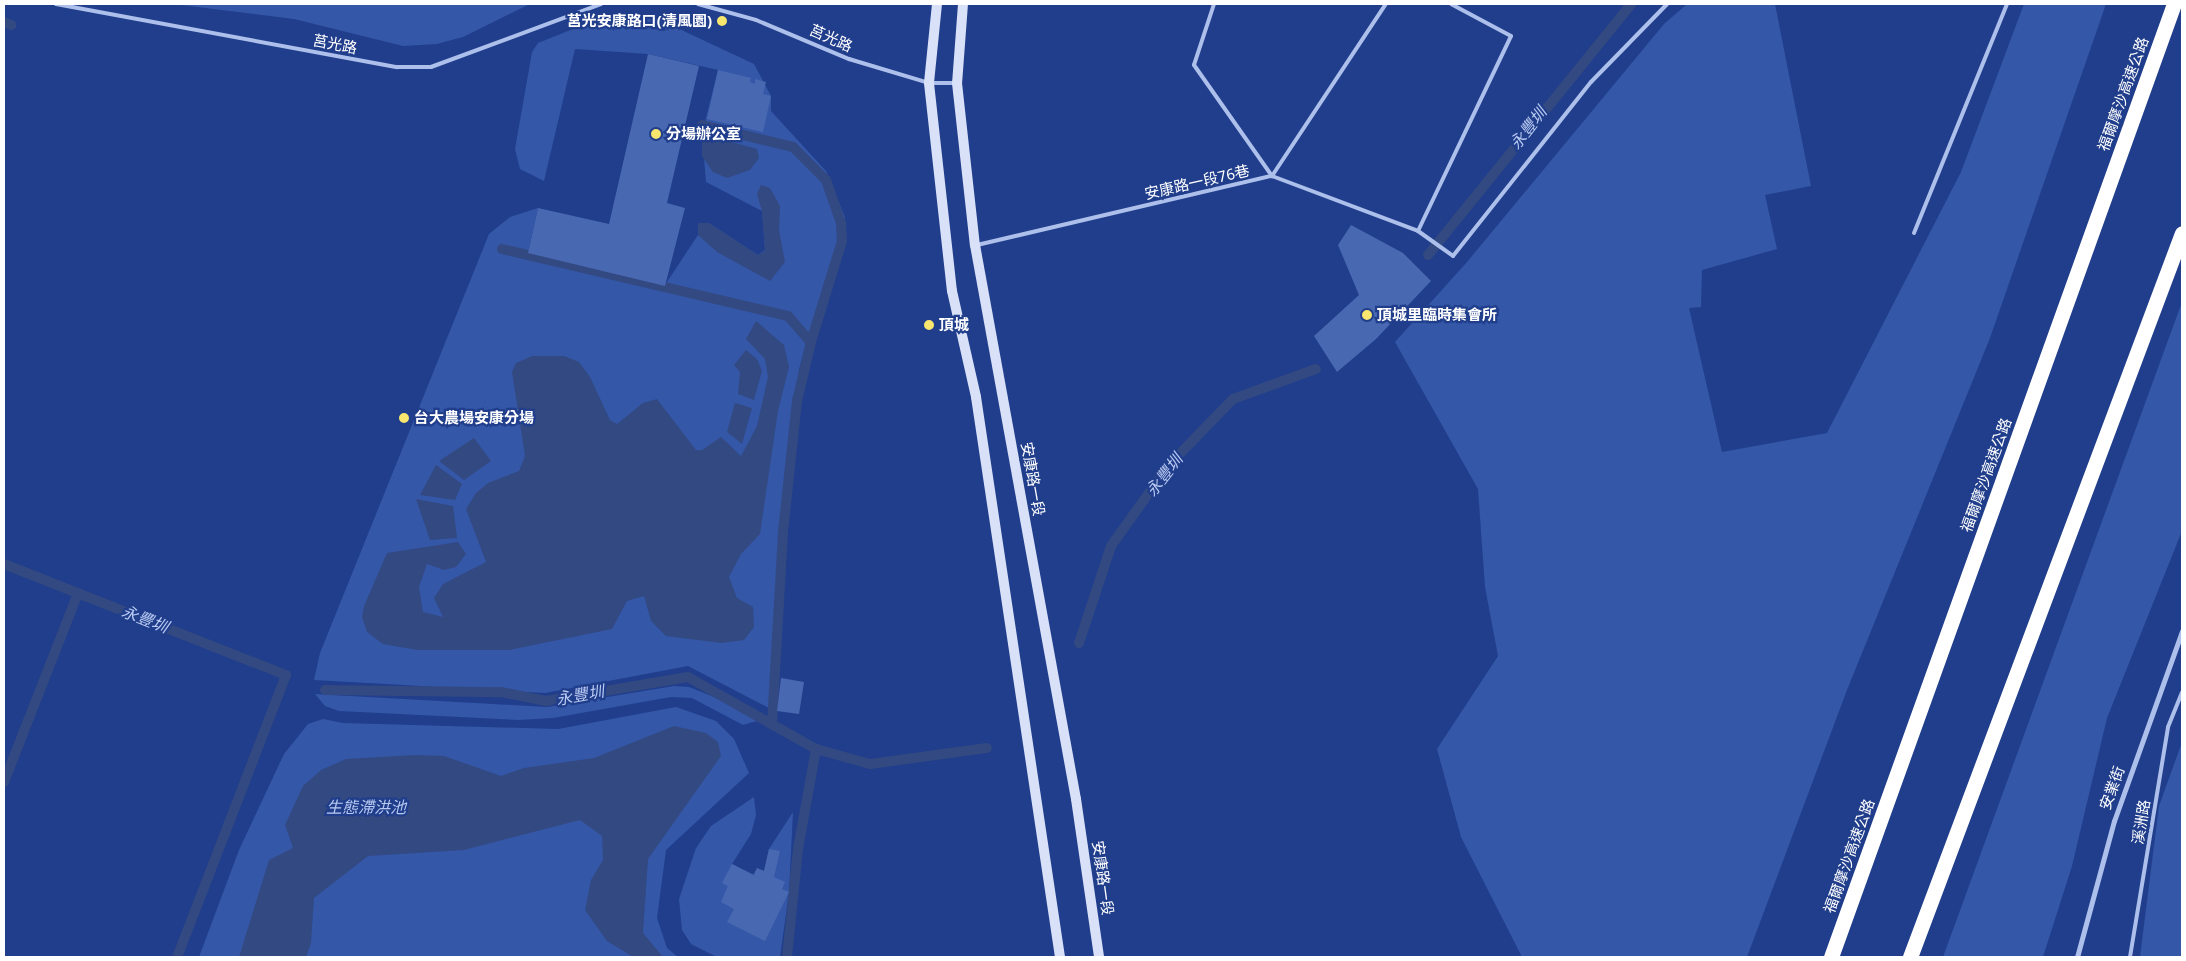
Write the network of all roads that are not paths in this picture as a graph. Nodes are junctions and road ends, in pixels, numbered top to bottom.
1 (56, 4) edge
2 (602, 4) edge
3 (698, 4) edge
4 (937, 4) edge
5 (963, 4) edge
6 (1214, 4) edge
7 (1386, 4) edge
8 (1451, 4) edge
9 (1667, 4) edge
10 (2007, 4) edge
11 (2174, 4) edge
12 (929, 83) junction
13 (957, 83) junction
14 (1272, 176) junction
15 (1418, 231) junction
16 (1914, 233) dead end
17 (2182, 233) edge
18 (975, 245) junction
19 (2182, 631) edge
20 (2182, 693) edge
21 (1060, 957) edge
22 (1099, 957) edge
23 (1831, 957) edge
24 (1910, 957) edge
25 (2077, 957) edge
26 (2130, 957) edge

1 - 2 lane, 莒光路
3 - 12 lane, 莒光路
4 - 12 main road
5 - 13 main road, 安康路一段
6 - 14 lane
7 - 14 lane
8 - 15 lane
9 - 15 lane, 安康路一段76巷
10 - 16 lane
11 - 23 highway, 福爾摩沙高速公路
12 - 13 lane, 莒光路
12 - 21 main road
13 - 18 main road, 安康路一段
14 - 15 lane, 安康路一段76巷
14 - 18 lane, 安康路一段76巷
17 - 24 highway
18 - 22 main road, 安康路一段
19 - 25 street, 安業街
20 - 26 lane, 溪洲路

